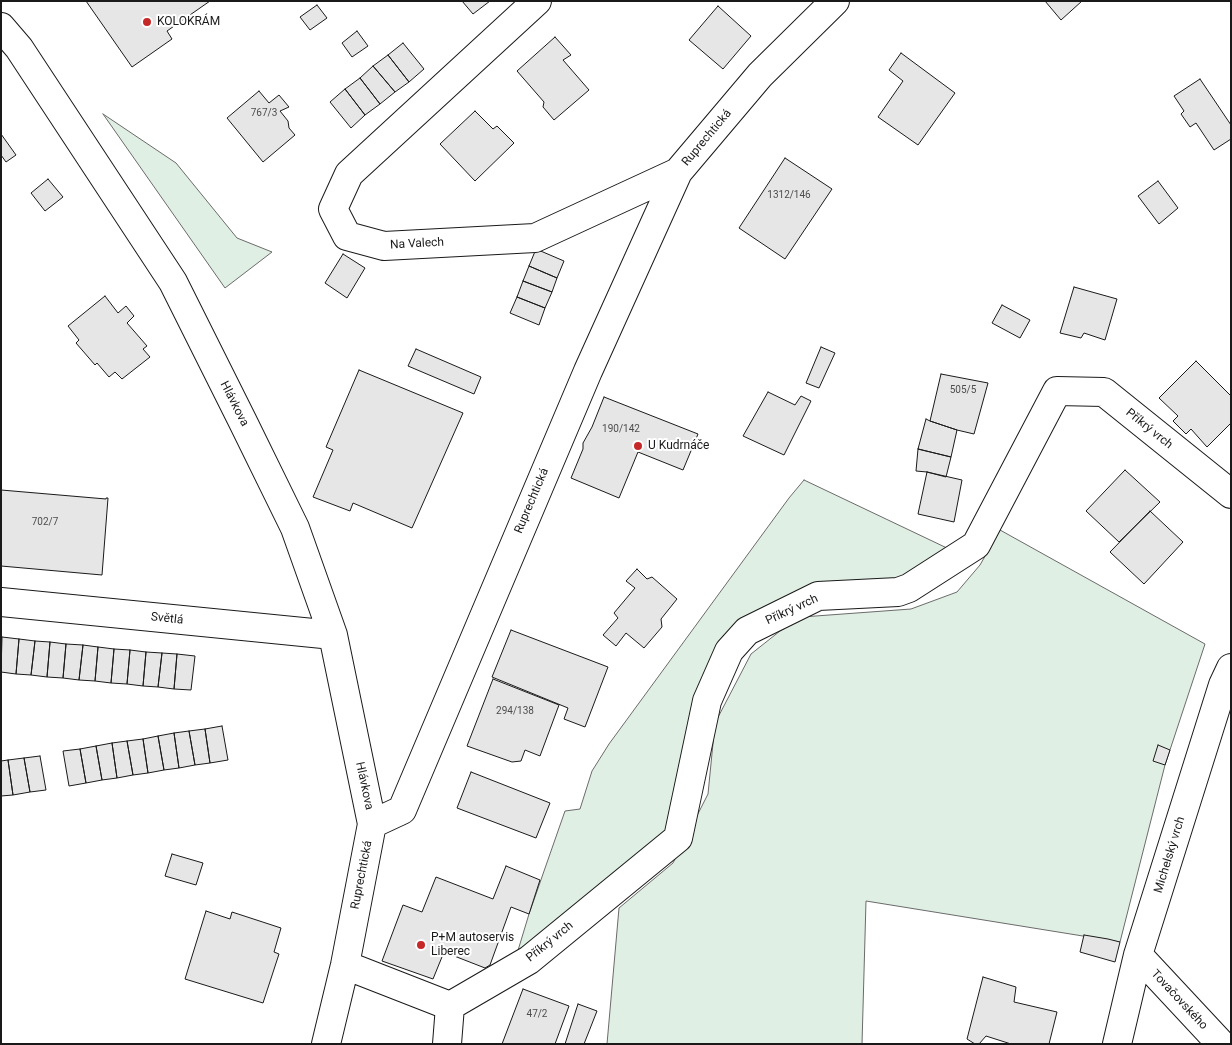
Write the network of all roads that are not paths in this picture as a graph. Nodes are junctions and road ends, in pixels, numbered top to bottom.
1 (537, 1) edge
2 (835, 1) edge
3 (1, 27) edge
4 (678, 172) junction
5 (1231, 494) edge
6 (1, 602) edge
7 (333, 635) junction
8 (1228, 681) edge
9 (372, 824) junction
10 (1138, 956) junction
11 (345, 965) junction
12 (450, 1006) junction
13 (326, 1044) edge
14 (447, 1044) edge
15 (1118, 1044) edge
16 (1221, 1044) edge

1 - 4 street, Na Valech
2 - 4 street, Ruprechtická
3 - 7 street, Hlávkova
4 - 9 street, Ruprechtická
5 - 12 street, Příkrý vrch
6 - 7 street, Světlá
7 - 9 street, Hlávkova
8 - 10 street, Michelský vrch
9 - 11 street, Ruprechtická
10 - 15 street, Michelský vrch
10 - 16 street, Tovačovského
11 - 12 street
11 - 13 street, Ruprechtická
12 - 14 street

